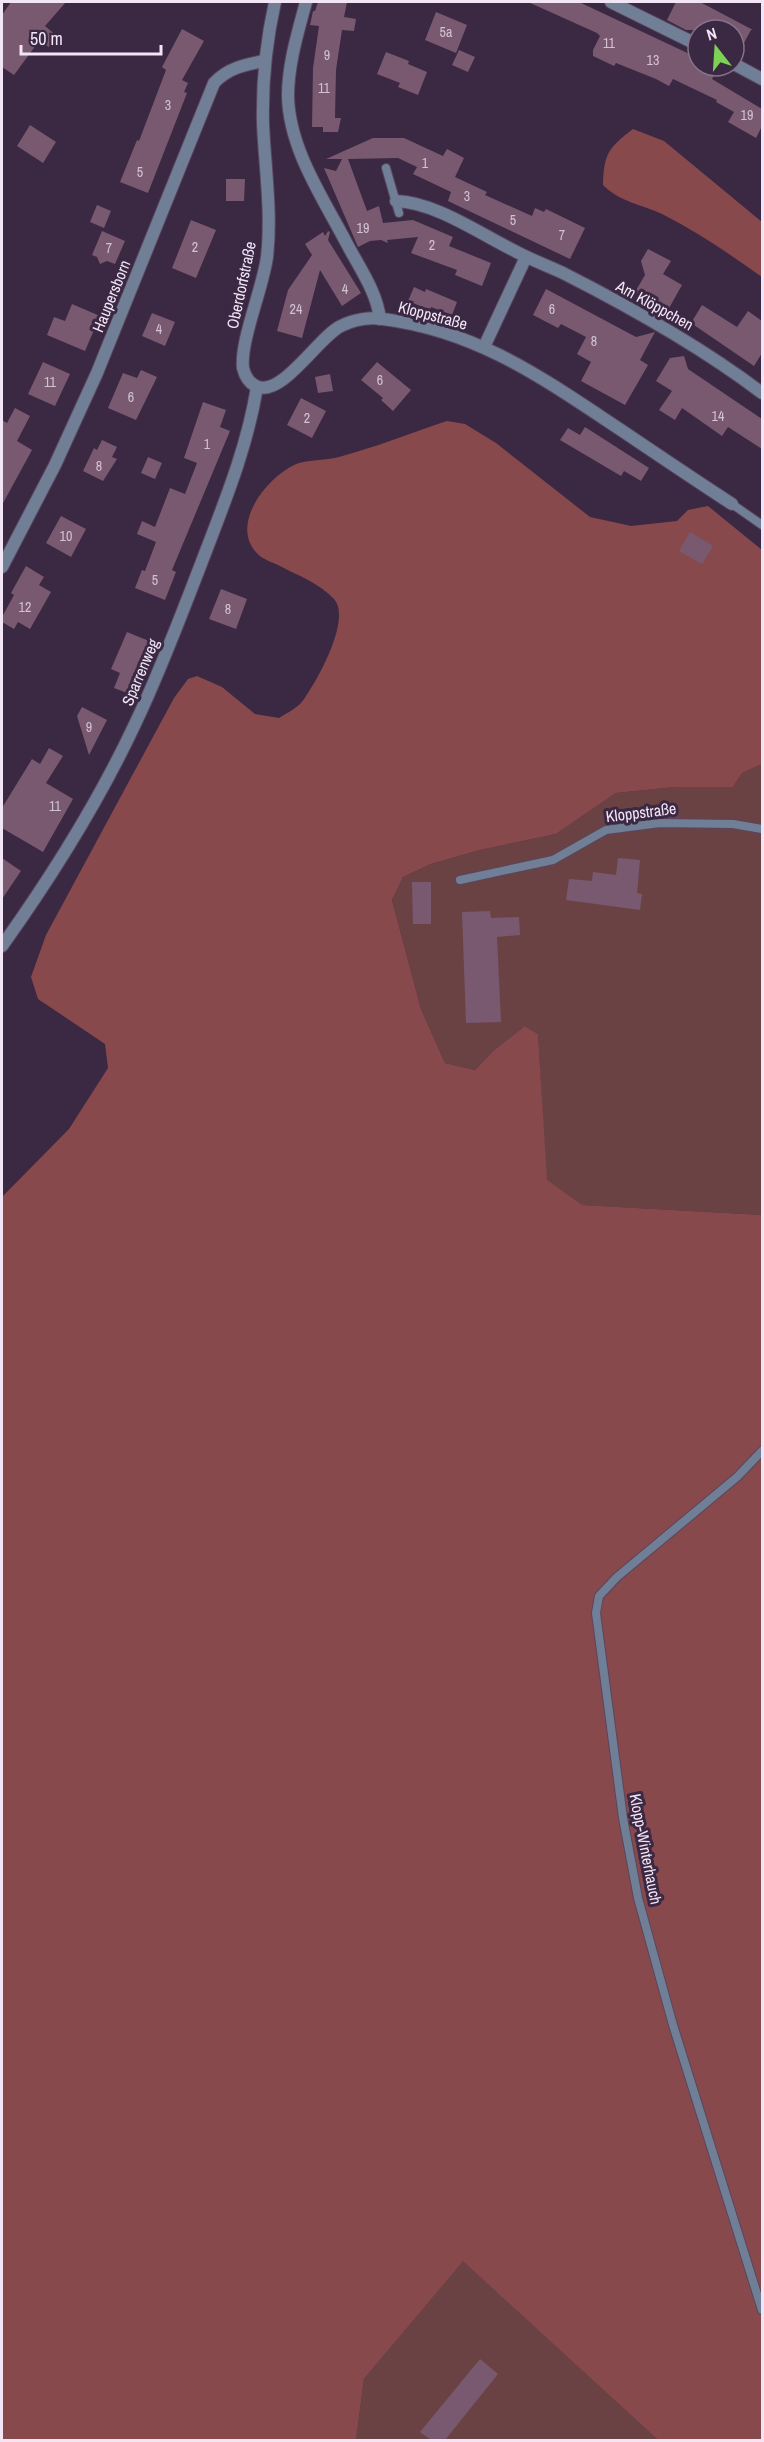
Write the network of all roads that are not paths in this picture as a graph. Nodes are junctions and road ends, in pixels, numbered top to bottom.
1 (275, 2) edge
2 (306, 2) edge
3 (611, 2) edge
4 (686, 39) edge
5 (264, 61) junction
6 (746, 70) edge
7 (762, 79) edge
8 (386, 168) dead end
9 (398, 207) joint
10 (526, 257) junction
11 (380, 319) junction
12 (484, 347) junction
13 (257, 387) junction
14 (762, 393) edge
15 (732, 504) joint
16 (762, 525) edge
17 (2, 567) edge
18 (762, 829) edge
19 (460, 880) dead end
20 (2, 946) edge
21 (762, 1451) edge
22 (762, 2310) edge

1 - 5 street, Oberdorfstraße
2 - 11 street, Kloppstraße
3 - 4 street
5 - 13 street, Oberdorfstraße
5 - 17 street, Haupersborn
6 - 7 street
8 - 9 lane, Am Klöppchen
9 - 10 street, Am Klöppchen
10 - 12 street
10 - 14 street, Am Klöppchen
11 - 12 street, Kloppstraße
11 - 13 street
12 - 15 street, Kloppstraße
13 - 20 street, Sparrenweg
15 - 16 lane, Kloppstraße
18 - 19 lane, Kloppstraße
21 - 22 lane, Klopp-Winterhauch

